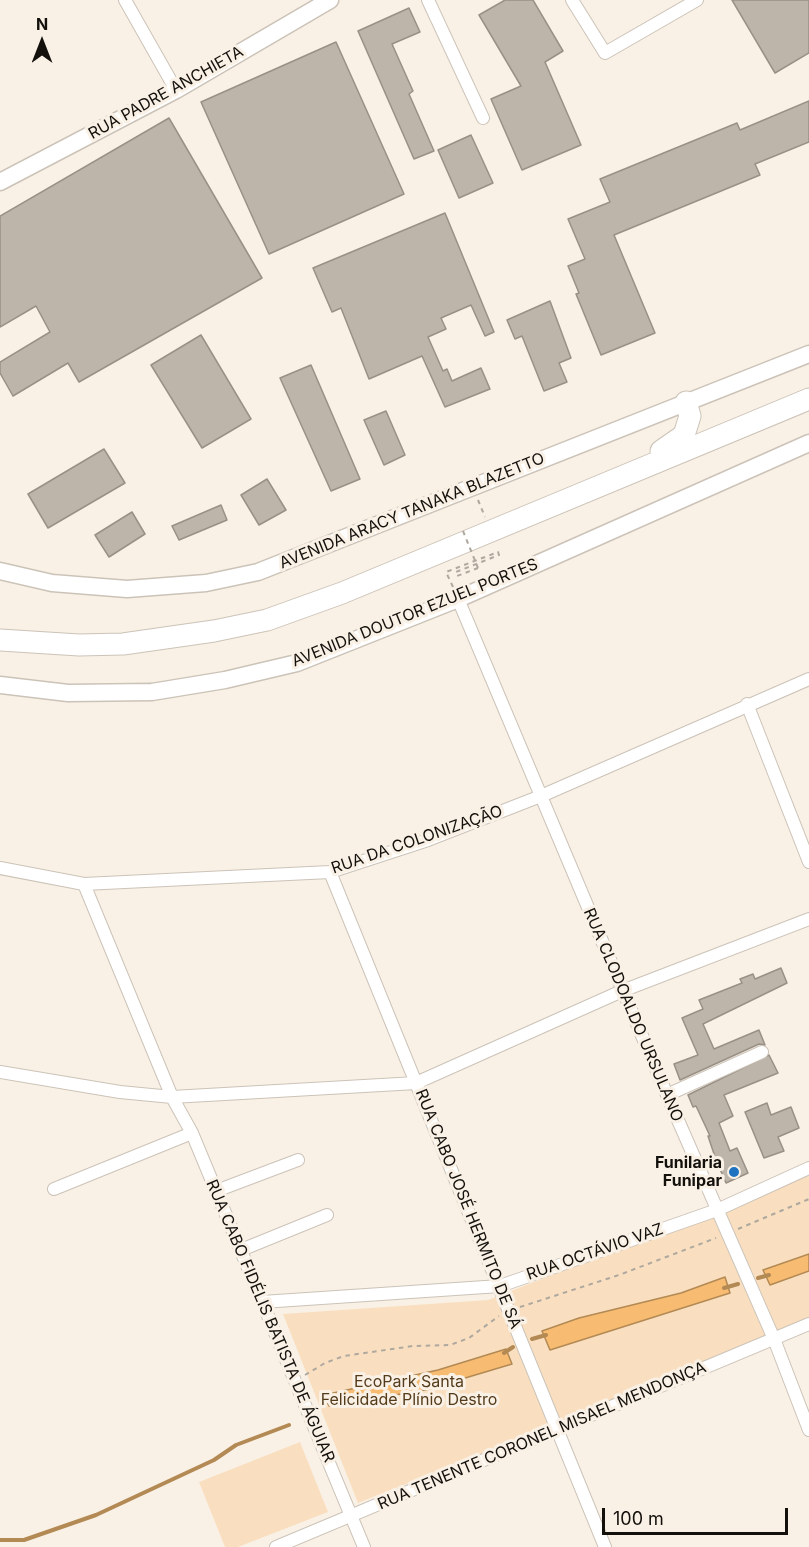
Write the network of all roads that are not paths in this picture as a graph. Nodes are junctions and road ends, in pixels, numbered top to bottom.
1 (125, 0) edge
2 (330, 0) edge
3 (428, 0) edge
4 (572, 0) edge
5 (697, 0) edge
6 (176, 90) junction
7 (483, 118) dead end
8 (2, 176) edge
9 (809, 354) edge
10 (809, 399) edge
11 (686, 402) junction
12 (809, 443) edge
13 (614, 481) junction
14 (0, 571) edge
15 (458, 599) junction
16 (0, 640) edge
17 (809, 680) edge
18 (0, 685) edge
19 (747, 704) junction
20 (541, 796) junction
21 (809, 862) edge
22 (0, 868) edge
23 (330, 872) junction
24 (84, 884) junction
25 (809, 919) edge
26 (622, 991) junction
27 (762, 1052) dead end
28 (0, 1072) edge
29 (416, 1083) junction
30 (667, 1095) junction
31 (172, 1097) junction
32 (192, 1133) junction
33 (298, 1160) dead end
34 (809, 1168) edge
35 (54, 1189) dead end
36 (216, 1191) junction
37 (717, 1210) junction
38 (327, 1215) dead end
39 (241, 1250) junction
40 (500, 1286) junction
41 (262, 1302) junction
42 (809, 1324) edge
43 (774, 1339) junction
44 (806, 1414) edge
45 (558, 1430) junction
46 (809, 1430) edge
47 (351, 1516) junction
48 (276, 1547) edge
49 (364, 1547) edge
50 (605, 1547) edge

1 - 6 street
2 - 6 main road, RUA PADRE ANCHIETA
3 - 7 street
4 - 5 street
6 - 8 main road, RUA PADRE ANCHIETA
9 - 11 main road, AVENIDA ARACY TANAKA BLAZETTO
10 - 13 highway
11 - 13 highway
11 - 14 main road, AVENIDA ARACY TANAKA BLAZETTO
12 - 15 main road, AVENIDA DOUTOR EZUEL PORTES
13 - 16 highway
15 - 18 main road, AVENIDA DOUTOR EZUEL PORTES
15 - 20 street, RUA CLODOALDO URSULANO
17 - 19 street, RUA DA COLONIZAÇÃO
19 - 20 street, RUA DA COLONIZAÇÃO
19 - 21 street
20 - 23 street, RUA DA COLONIZAÇÃO
20 - 26 street, RUA CLODOALDO URSULANO
22 - 24 street, RUA DA COLONIZAÇÃO
23 - 24 street, RUA DA COLONIZAÇÃO
23 - 29 street, RUA CABO JOSÉ HERMITO DE SÁ
24 - 31 street, RUA CABO FIDÉLIS BATISTA DE ÁGUIAR
25 - 26 street
26 - 29 street
26 - 30 street, RUA CLODOALDO URSULANO
27 - 30 street
28 - 31 street
29 - 31 street
29 - 40 street, RUA CABO JOSÉ HERMITO DE SÁ
30 - 37 street, RUA CLODOALDO URSULANO
31 - 32 street, RUA CABO FIDÉLIS BATISTA DE ÁGUIAR
32 - 35 street
32 - 36 street, RUA CABO FIDÉLIS BATISTA DE ÁGUIAR
33 - 36 street
34 - 37 street, RUA OCTÁVIO VAZ
36 - 39 street, RUA CABO FIDÉLIS BATISTA DE ÁGUIAR
37 - 40 street, RUA OCTÁVIO VAZ
37 - 43 street, RUA CLODOALDO URSULANO
38 - 39 street
39 - 41 street, RUA CABO FIDÉLIS BATISTA DE ÁGUIAR
40 - 41 street, RUA OCTÁVIO VAZ
40 - 45 street, RUA CABO JOSÉ HERMITO DE SÁ
41 - 47 street, RUA CABO FIDÉLIS BATISTA DE ÁGUIAR
42 - 43 street, RUA TENENTE CORONEL MISAEL MENDONÇA
43 - 44 street, RUA CLODOALDO URSULANO
43 - 45 street, RUA TENENTE CORONEL MISAEL MENDONÇA
44 - 46 street, RUA CLODOALDO URSULANO
45 - 47 street, RUA TENENTE CORONEL MISAEL MENDONÇA
45 - 50 street, RUA CABO JOSÉ HERMITO DE SÁ
47 - 48 street, RUA TENENTE CORONEL MISAEL MENDONÇA
47 - 49 street, RUA CABO FIDÉLIS BATISTA DE ÁGUIAR

